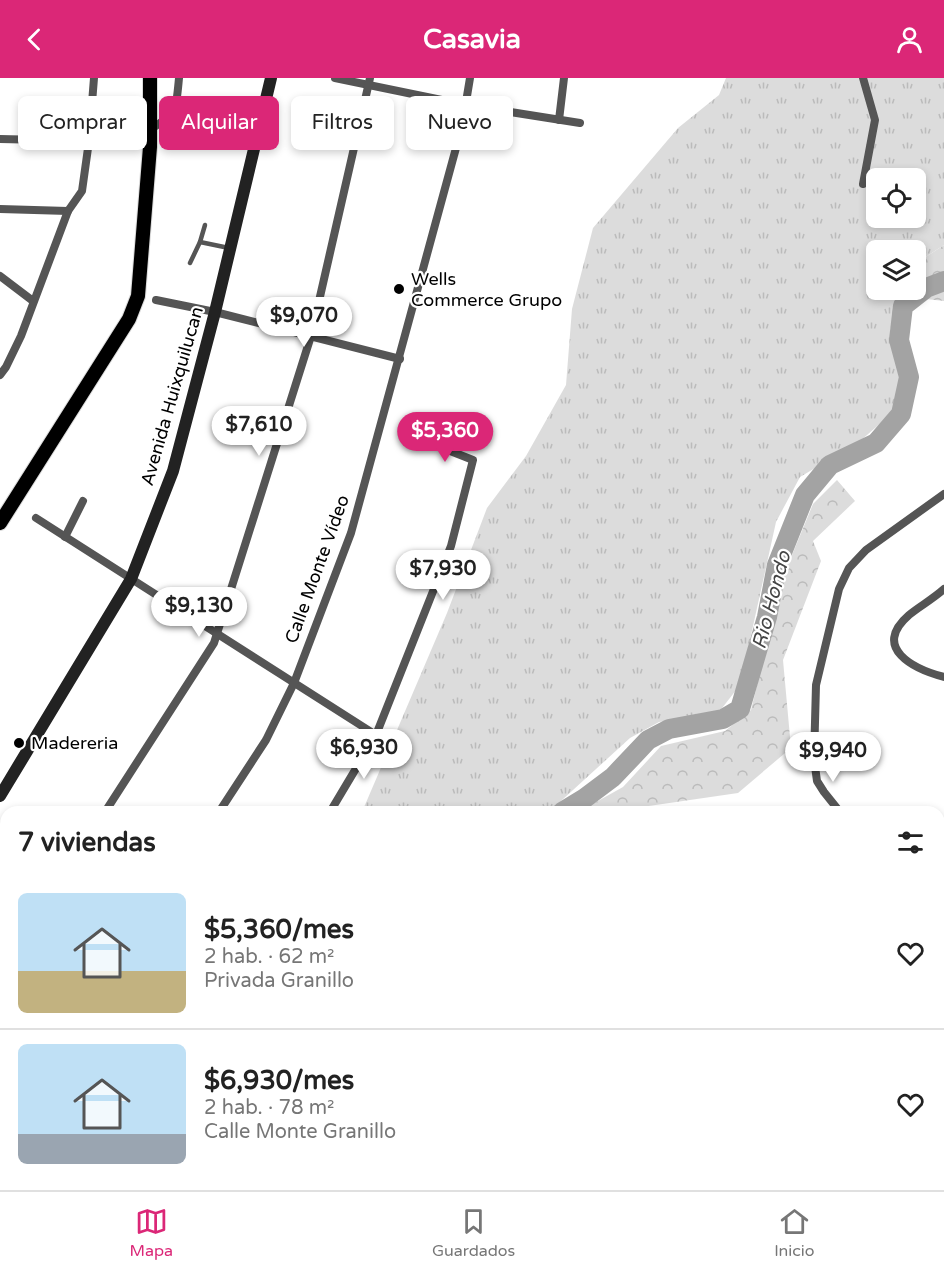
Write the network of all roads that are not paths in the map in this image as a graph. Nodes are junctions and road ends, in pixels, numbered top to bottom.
1 (94, 78) edge
2 (150, 78) edge
3 (179, 78) edge
4 (271, 78) edge
5 (335, 78) edge
6 (470, 78) edge
7 (564, 78) edge
8 (863, 78) edge
9 (370, 82) edge
10 (93, 96) edge
11 (428, 96) edge
12 (467, 96) edge
13 (513, 113) edge
14 (559, 120) junction
15 (580, 123) dead end
16 (150, 130) junction
17 (0, 140) edge
18 (18, 140) edge
19 (88, 150) edge
20 (456, 150) edge
21 (863, 184) dead end
22 (0, 210) edge
23 (68, 211) junction
24 (205, 225) dead end
25 (200, 242) junction
26 (229, 248) junction
27 (190, 263) dead end
28 (0, 276) edge
29 (156, 300) dead end
30 (33, 301) junction
31 (215, 312) junction
32 (311, 336) junction
33 (400, 359) junction
34 (3, 365) edge
35 (0, 375) edge
36 (430, 443) dead end
37 (944, 494) edge
38 (83, 501) dead end
39 (36, 518) dead end
40 (0, 523) edge
41 (65, 537) junction
42 (131, 579) junction
43 (944, 589) edge
44 (216, 634) junction
45 (944, 677) edge
46 (294, 683) junction
47 (376, 735) junction
48 (0, 796) edge
49 (109, 806) edge
50 (223, 806) edge
51 (334, 806) edge
52 (835, 806) edge

1 - 10 street
2 - 16 main road
3 - 16 street
4 - 26 street, Avenida Huixquilucan
5 - 9 street
6 - 12 street, Calle Monte Vídeo
7 - 14 street
8 - 21 street
9 - 11 street
9 - 32 street
13 - 14 street
14 - 15 street
16 - 40 main road
17 - 18 street
19 - 23 street
20 - 33 street, Calle Monte Vídeo
22 - 23 street
23 - 30 street
24 - 25 lane
25 - 26 lane
25 - 27 lane
26 - 31 street, Avenida Huixquilucan
28 - 30 street
29 - 31 street
30 - 34 street
31 - 32 street
31 - 42 street, Avenida Huixquilucan
32 - 33 street
32 - 44 street
33 - 46 street, Calle Monte Vídeo
34 - 35 street
36 - 47 street
37 - 52 street
38 - 41 street
39 - 41 street
41 - 42 street
42 - 44 street
42 - 48 street, Avenida Huixquilucan
43 - 45 street
44 - 46 street
44 - 49 street
46 - 47 street
46 - 50 street, Calle Monte Vídeo
47 - 51 street

